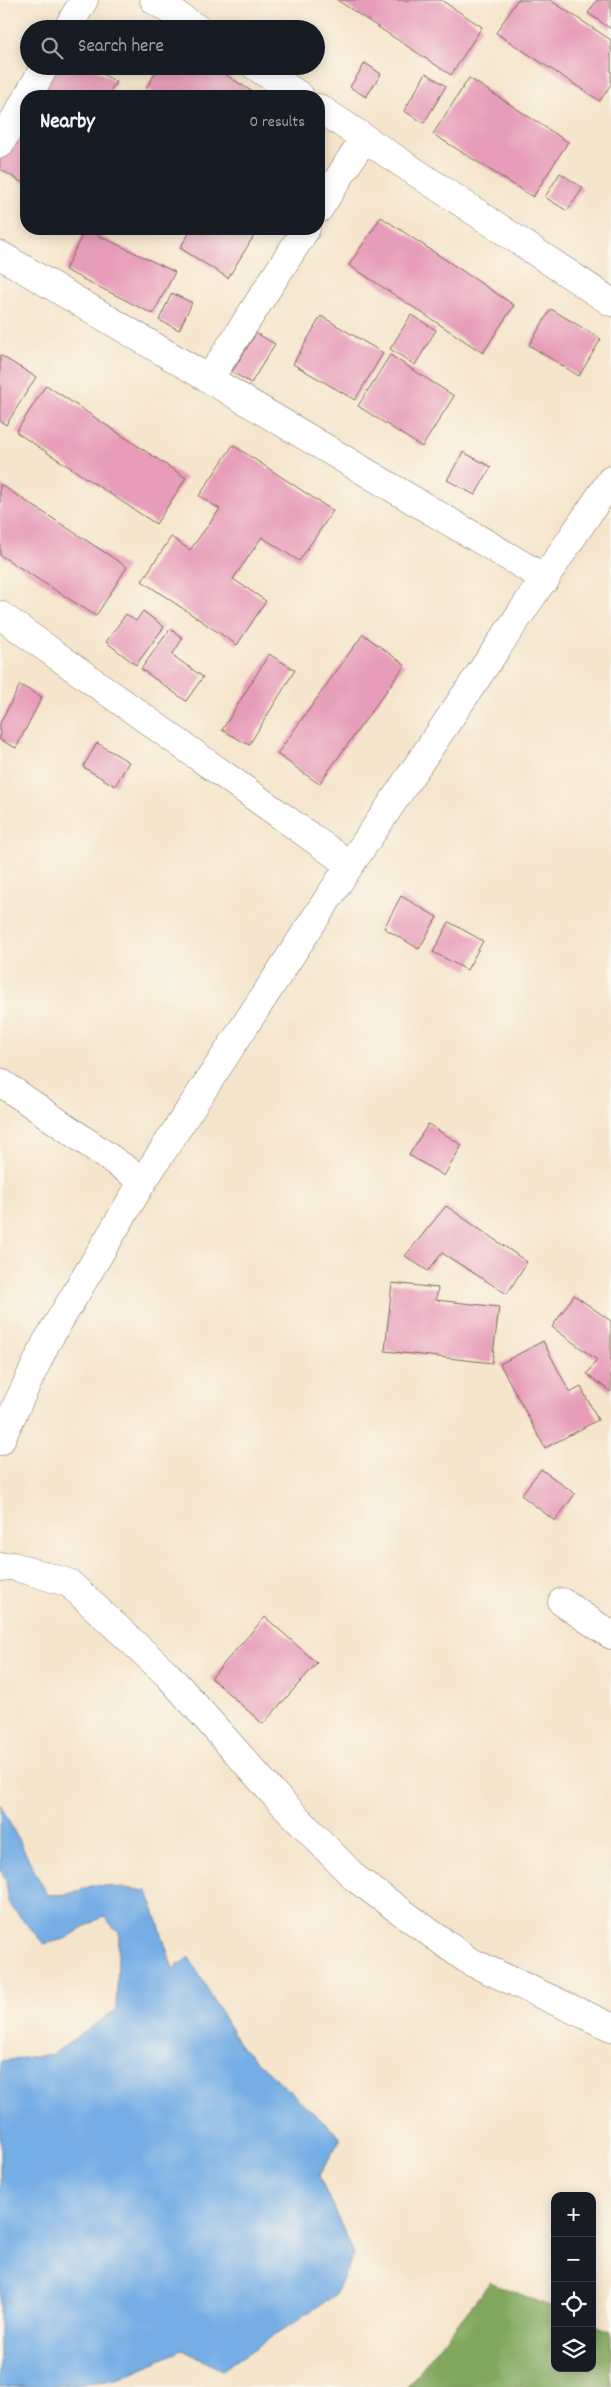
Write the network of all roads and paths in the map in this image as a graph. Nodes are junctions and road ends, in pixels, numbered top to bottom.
1 (84, 0) edge
2 (154, 0) edge
3 (72, 20) edge
4 (184, 20) edge
5 (40, 75) edge
6 (268, 75) edge
7 (31, 90) edge
8 (291, 90) edge
9 (20, 109) edge
10 (325, 112) edge
11 (364, 138) junction
12 (0, 144) edge
13 (325, 200) edge
14 (302, 235) edge
15 (0, 255) edge
16 (611, 302) edge
17 (209, 379) junction
18 (611, 480) edge
19 (546, 579) junction
20 (0, 616) edge
21 (350, 865) junction
22 (0, 1082) edge
23 (144, 1182) junction
24 (0, 1441) edge
25 (0, 1567) edge
26 (562, 1602) dead end
27 (611, 1635) edge
28 (611, 2027) edge

1 - 3 street
2 - 4 street
5 - 7 street
6 - 8 street
9 - 12 street
10 - 11 street
11 - 13 street
11 - 16 street
14 - 17 street
15 - 17 street
17 - 19 street
18 - 19 street
19 - 21 street
20 - 21 street
21 - 23 street
22 - 23 street
23 - 24 street
25 - 28 street
26 - 27 street

